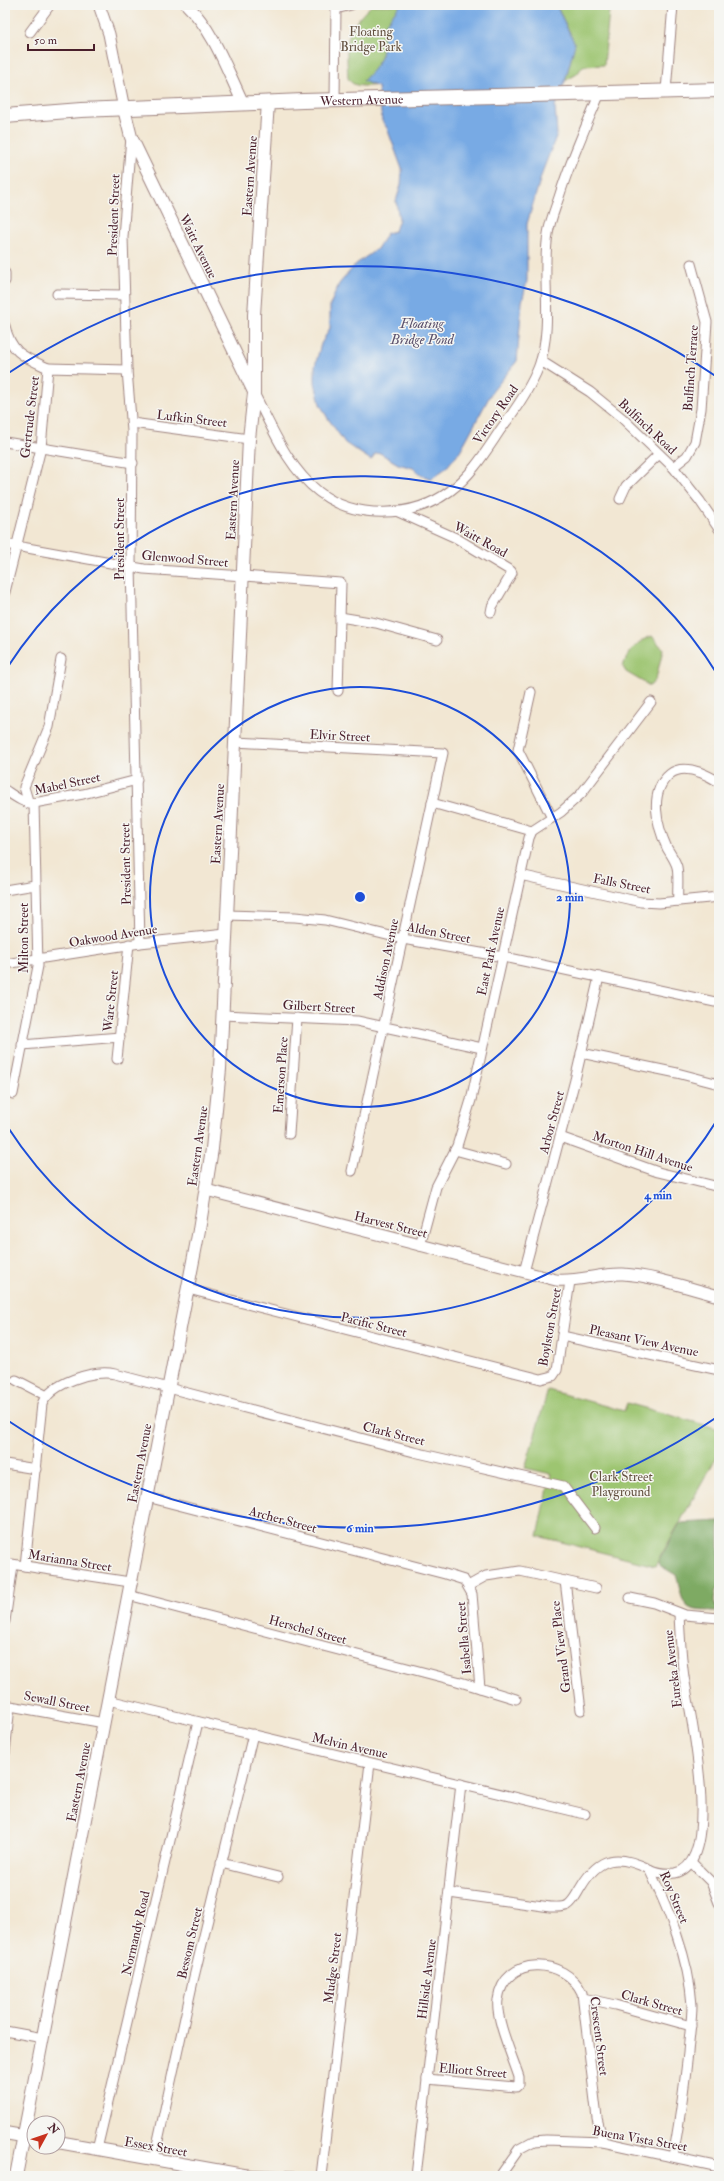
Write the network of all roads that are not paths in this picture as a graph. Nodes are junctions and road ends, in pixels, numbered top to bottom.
1 (50, 5) edge
2 (99, 5) edge
3 (187, 5) edge
4 (351, 5) edge
5 (673, 5) edge
6 (336, 7) edge
7 (30, 32) dead end
8 (719, 90) edge
9 (666, 91) junction
10 (600, 93) junction
11 (335, 100) junction
12 (268, 102) junction
13 (243, 103) junction
14 (124, 109) junction
15 (5, 116) edge
16 (131, 137) junction
17 (691, 264) dead end
18 (5, 273) edge
19 (5, 281) edge
20 (57, 294) dead end
21 (124, 295) junction
22 (5, 326) edge
23 (541, 361) junction
24 (48, 368) junction
25 (127, 370) junction
26 (254, 393) junction
27 (132, 423) junction
28 (249, 438) junction
29 (5, 442) edge
30 (41, 448) junction
31 (659, 454) junction
32 (133, 463) junction
33 (673, 467) junction
34 (620, 499) dead end
35 (396, 511) junction
36 (719, 529) edge
37 (5, 544) edge
38 (17, 546) junction
39 (131, 566) junction
40 (242, 577) junction
41 (5, 592) edge
42 (491, 612) dead end
43 (340, 617) junction
44 (437, 640) dead end
45 (61, 659) dead end
46 (338, 691) dead end
47 (531, 692) dead end
48 (652, 702) dead end
49 (235, 742) junction
50 (444, 753) joint
51 (137, 780) junction
52 (719, 782) edge
53 (5, 790) edge
54 (32, 803) junction
55 (432, 803) junction
56 (552, 818) junction
57 (532, 832) junction
58 (520, 875) junction
59 (35, 885) junction
60 (5, 890) edge
61 (719, 897) edge
62 (678, 901) junction
63 (227, 915) junction
64 (226, 934) junction
65 (402, 938) junction
66 (140, 942) junction
67 (129, 944) junction
68 (502, 957) junction
69 (38, 960) junction
70 (5, 964) edge
71 (599, 977) junction
72 (715, 1002) dead end
73 (223, 1015) junction
74 (297, 1018) junction
75 (384, 1026) junction
76 (120, 1037) junction
77 (22, 1045) junction
78 (482, 1048) junction
79 (581, 1053) junction
80 (117, 1059) dead end
81 (719, 1084) edge
82 (12, 1094) dead end
83 (289, 1134) dead end
84 (560, 1137) junction
85 (456, 1150) junction
86 (506, 1164) dead end
87 (352, 1171) dead end
88 (719, 1187) edge
89 (206, 1190) junction
90 (420, 1246) junction
91 (524, 1272) junction
92 (570, 1281) junction
93 (188, 1289) junction
94 (719, 1296) edge
95 (562, 1336) junction
96 (719, 1370) edge
97 (553, 1376) joint
98 (16, 1380) dead end
99 (168, 1389) junction
100 (48, 1396) junction
101 (5, 1464) edge
102 (36, 1469) junction
103 (147, 1497) junction
104 (595, 1528) dead end
105 (9, 1564) edge
106 (25, 1566) junction
107 (566, 1581) junction
108 (130, 1582) junction
109 (468, 1586) junction
110 (596, 1588) dead end
111 (128, 1595) junction
112 (630, 1598) dead end
113 (679, 1614) junction
114 (719, 1618) edge
115 (5, 1621) edge
116 (480, 1688) junction
117 (516, 1699) dead end
118 (108, 1700) junction
119 (7, 1705) edge
120 (581, 1710) dead end
121 (198, 1722) junction
122 (104, 1723) junction
123 (253, 1734) junction
124 (5, 1753) edge
125 (370, 1763) junction
126 (461, 1784) junction
127 (585, 1814) dead end
128 (221, 1863) junction
129 (692, 1863) junction
130 (649, 1869) junction
131 (278, 1877) dead end
132 (449, 1893) junction
133 (719, 1903) edge
134 (583, 1998) junction
135 (691, 2026) junction
136 (5, 2031) edge
137 (43, 2038) junction
138 (427, 2079) junction
139 (516, 2087) joint
140 (32, 2115) edge
141 (5, 2133) edge
142 (26, 2136) edge
143 (603, 2142) junction
144 (66, 2143) edge
145 (26, 2146) edge
146 (97, 2149) junction
147 (673, 2156) junction
148 (154, 2159) junction
149 (719, 2167) edge
150 (188, 2171) edge
151 (237, 2173) junction
152 (16, 2176) edge
153 (249, 2176) edge
154 (292, 2176) edge
155 (321, 2176) edge
156 (416, 2176) edge
157 (500, 2176) edge

1 - 7 street
2 - 14 street
3 - 13 street
4 - 6 street
5 - 9 street
6 - 11 street
8 - 9 main road, Western Avenue
9 - 10 main road, Western Avenue
10 - 11 main road, Western Avenue
10 - 23 street, Victory Road
11 - 12 main road, Western Avenue
12 - 13 main road, Western Avenue
12 - 26 main road, Eastern Avenue
13 - 14 main road, Western Avenue
14 - 15 main road, Western Avenue
14 - 16 main road, Waitt Avenue
16 - 21 street, President Street
16 - 26 main road, Waitt Avenue
17 - 33 street, Bulfinch Terrace
18 - 19 street
20 - 21 street
21 - 25 street, President Street
22 - 24 street
23 - 31 street, Bulfinch Road
23 - 35 street, Victory Road
24 - 25 street, Gertrude Street
24 - 30 street, Gertrude Street
25 - 27 street, President Street
26 - 28 main road, Eastern Avenue
26 - 35 street, Victory Road
27 - 28 street, Lufkin Street
27 - 32 street, President Street
28 - 40 main road, Eastern Avenue
29 - 30 street
30 - 32 street
30 - 38 street, Gertrude Street
31 - 33 street, Bulfinch Road
31 - 34 street
32 - 39 street, President Street
33 - 36 street, Bulfinch Road
35 - 42 street, Waitt Road
37 - 38 street, Glenwood Street
38 - 39 street, Glenwood Street
38 - 41 street, Gertrude Street
39 - 40 street, Glenwood Street
39 - 51 street, President Street
40 - 43 street, Glenwood Street
40 - 49 main road, Eastern Avenue
43 - 44 street
43 - 46 street
45 - 54 street, Milton Street
47 - 56 street
48 - 56 street
49 - 50 street, Elvir Street
49 - 63 main road, Eastern Avenue
50 - 55 street, Addison Avenue
51 - 54 street, Mabel Street
51 - 66 street, President Street
52 - 62 street
53 - 54 street, Mabel Street
54 - 59 street, Milton Street
55 - 57 street
55 - 65 street, Addison Avenue
56 - 57 street
57 - 58 street, East Park Avenue
58 - 62 street, Falls Street
58 - 68 street, East Park Avenue
59 - 60 street
59 - 69 street, Milton Street
61 - 62 street, Falls Street
63 - 64 main road, Eastern Avenue
63 - 65 street, Alden Street
64 - 66 street, Oakwood Avenue
64 - 73 main road, Eastern Avenue
65 - 68 street, Alden Street
65 - 75 street, Addison Avenue
66 - 67 street, Oakwood Avenue
67 - 69 street, Oakwood Avenue
67 - 76 street, Ware Street
68 - 71 street, Alden Street
68 - 78 street, East Park Avenue
69 - 70 street, Oakwood Avenue
69 - 77 street, Milton Street
71 - 72 street, Alden Street
71 - 79 street, Arbor Street
73 - 74 street, Gilbert Street
73 - 89 main road, Eastern Avenue
74 - 75 street, Gilbert Street
74 - 83 street, Emerson Place
75 - 78 street, Gilbert Street
75 - 87 street, Addison Avenue
76 - 77 street
76 - 80 street, Ware Street
77 - 82 street, Milton Street
78 - 85 street, East Park Avenue
79 - 81 street
79 - 84 street, Arbor Street
84 - 88 street, Morton Hill Avenue
84 - 91 street, Arbor Street
85 - 86 street
85 - 90 street, East Park Avenue
89 - 90 street, Harvest Street
89 - 93 main road, Eastern Avenue
90 - 91 street, Harvest Street
91 - 92 street, Harvest Street
92 - 94 street, Harvest Street
92 - 95 street, Boylston Street
93 - 97 street, Pacific Street
93 - 99 main road, Eastern Avenue
95 - 96 street, Pleasant View Avenue
95 - 97 street, Boylston Street
98 - 100 street
99 - 100 street, Clark Street
99 - 103 main road, Eastern Avenue
99 - 104 street, Clark Street
100 - 102 street
101 - 102 street
102 - 106 street
103 - 108 main road, Eastern Avenue
103 - 109 street, Archer Street
105 - 106 street, Marianna Street
105 - 115 street
106 - 108 street, Marianna Street
107 - 109 street
107 - 110 street
107 - 120 street, Grand View Place
108 - 111 main road, Eastern Avenue
109 - 116 street, Isabella Street
111 - 116 street, Herschel Street
111 - 118 main road, Eastern Avenue
112 - 113 street
113 - 114 street
113 - 129 street, Eureka Avenue
116 - 117 street, Herschel Street
118 - 121 street, Melvin Avenue
118 - 122 main road, Eastern Avenue
119 - 122 street, Sewall Street
119 - 124 street
121 - 123 street, Melvin Avenue
121 - 146 street, Normandy Road
122 - 137 main road, Eastern Avenue
123 - 125 street, Melvin Avenue
123 - 128 street, Bessom Street
125 - 126 street, Melvin Avenue
125 - 155 street, Mudge Street
126 - 127 street, Melvin Avenue
126 - 132 street, Hillside Avenue
128 - 131 street
128 - 148 street, Bessom Street
129 - 130 street
129 - 133 street
130 - 132 street, Roy Street
130 - 135 street, Roy Street
132 - 138 street, Hillside Avenue
134 - 135 street, Clark Street
134 - 139 street, Crescent Street
134 - 143 street, Crescent Street
135 - 147 street, Roy Street
136 - 137 street
137 - 140 main road, Eastern Avenue
138 - 139 street, Elliott Street
138 - 156 street, Hillside Avenue
141 - 142 main road
143 - 147 street, Buena Vista Street
143 - 157 street, Buena Vista Street
144 - 146 main road, Essex Street
145 - 152 main road, Eastern Avenue
146 - 148 main road, Essex Street
147 - 149 street, Buena Vista Street
148 - 150 main road, Essex Street
150 - 151 main road, Essex Street
151 - 153 main road, Essex Street
151 - 154 street

